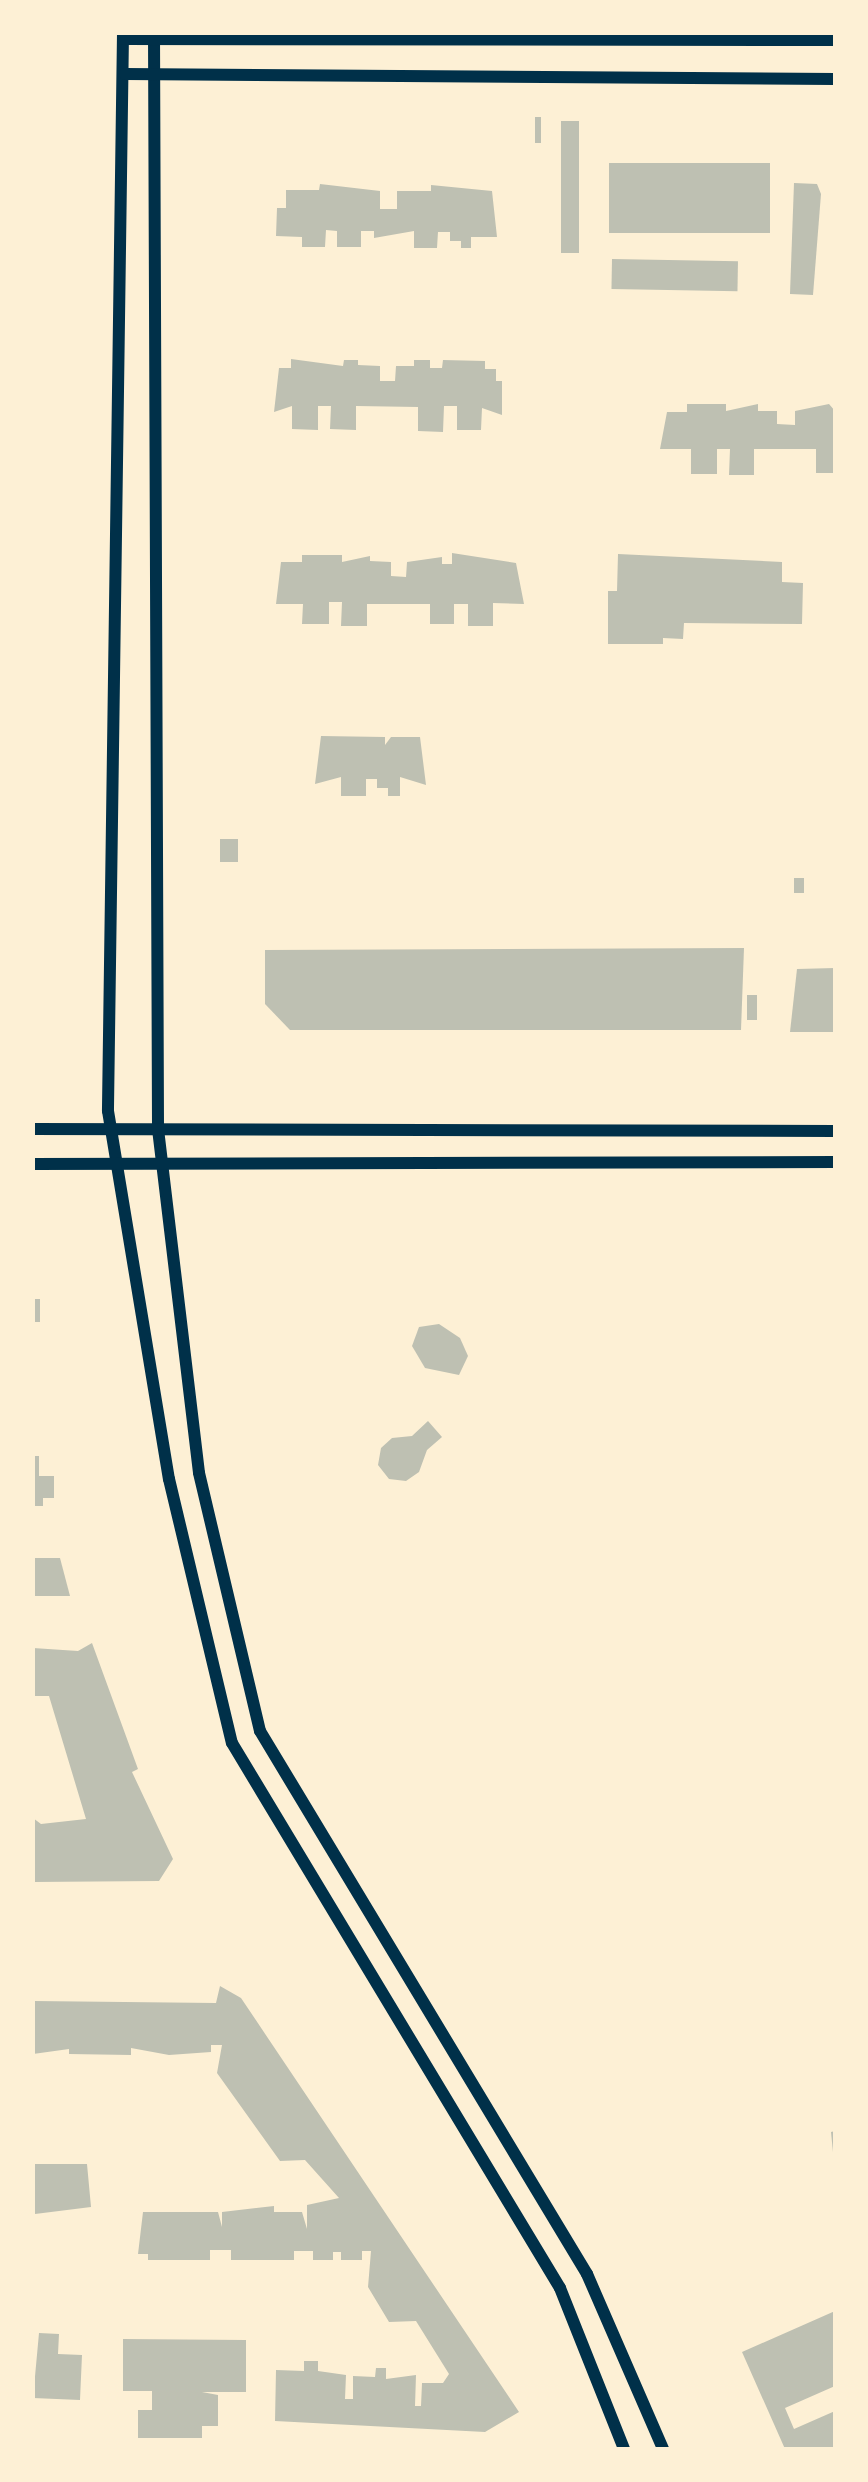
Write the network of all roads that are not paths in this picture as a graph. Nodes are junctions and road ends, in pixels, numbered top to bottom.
1 (123, 36) edge
2 (154, 36) edge
3 (835, 40) edge
4 (154, 73) junction
5 (125, 74) junction
6 (835, 79) edge
7 (33, 1129) edge
8 (110, 1129) junction
9 (158, 1129) junction
10 (835, 1131) edge
11 (835, 1162) edge
12 (33, 1164) edge
13 (117, 1164) junction
14 (162, 1164) junction
15 (624, 2449) edge
16 (663, 2449) edge

1 - 2 street
1 - 5 street
2 - 3 street
2 - 4 street
4 - 5 street
4 - 6 street
4 - 9 street
5 - 8 street
7 - 8 street
8 - 9 street
8 - 13 street
9 - 10 street
9 - 14 street
11 - 14 street
12 - 13 street
13 - 14 street
13 - 15 street
14 - 16 street

